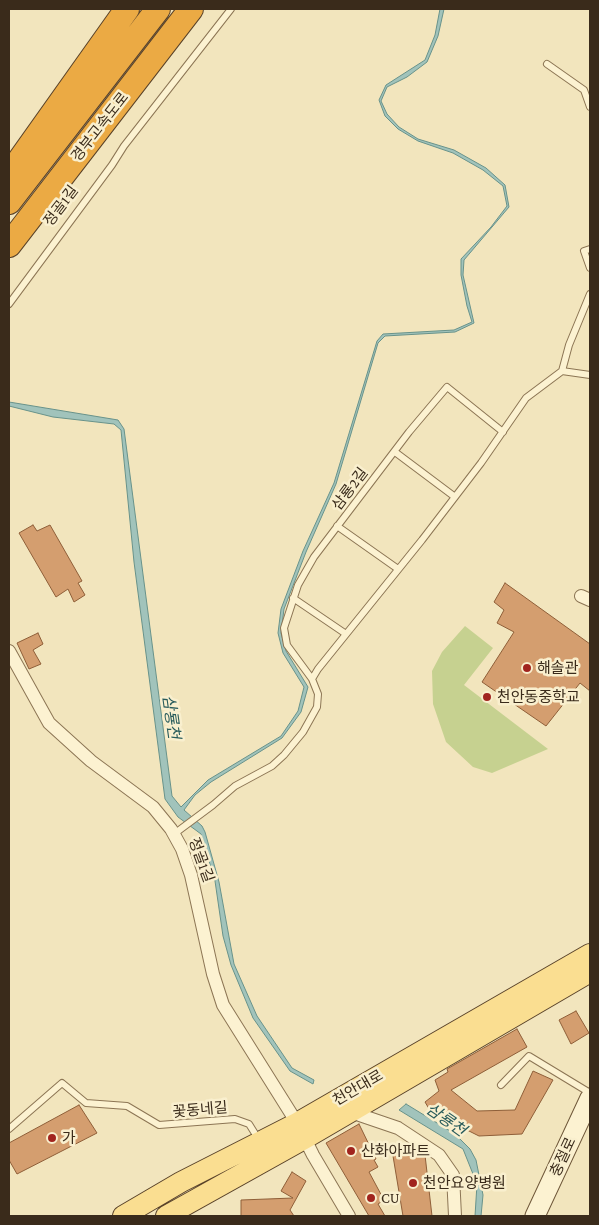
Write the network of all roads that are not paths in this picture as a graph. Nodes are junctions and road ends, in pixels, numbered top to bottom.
1 (127, 9) edge
2 (158, 9) edge
3 (191, 9) edge
4 (231, 9) edge
5 (547, 64) dead end
6 (590, 107) edge
7 (9, 175) edge
8 (9, 202) edge
9 (9, 245) edge
10 (590, 249) edge
11 (590, 268) edge
12 (590, 294) edge
13 (9, 304) edge
14 (562, 371) junction
15 (590, 375) edge
16 (503, 432) junction
17 (394, 452) junction
18 (455, 497) junction
19 (337, 526) junction
20 (398, 569) junction
21 (293, 598) junction
22 (346, 634) junction
23 (9, 651) edge
24 (312, 679) junction
25 (178, 830) junction
26 (590, 954) edge
27 (590, 972) edge
28 (501, 1085) dead end
29 (590, 1093) edge
30 (590, 1098) edge
31 (351, 1112) junction
32 (9, 1130) edge
33 (302, 1131) junction
34 (260, 1143) junction
35 (124, 1216) edge
36 (166, 1216) edge
37 (349, 1216) edge
38 (355, 1216) edge
39 (455, 1216) edge
40 (535, 1216) edge

1 - 7 highway
2 - 8 highway, 경부고속도로
3 - 9 highway, 경부고속도로
4 - 13 lane, 정골1길
5 - 6 lane
10 - 11 lane
12 - 14 lane
14 - 15 lane
14 - 16 lane
16 - 17 lane, 삼룡2길
16 - 18 lane
17 - 18 lane
17 - 19 lane, 삼룡2길
18 - 20 lane
19 - 20 lane
19 - 21 lane, 삼룡2길
20 - 22 lane
21 - 22 lane
21 - 24 lane, 삼룡2길
22 - 24 lane
23 - 25 street, 정골1길
24 - 25 lane, 삼룡2길
25 - 33 street, 정골1길
26 - 33 main road, 천안대로
27 - 31 main road, 천안대로
28 - 29 lane
30 - 40 street, 충절로
31 - 33 main road, 천안대로
31 - 39 street
32 - 34 lane, 꽃동네길
33 - 34 main road, 천안대로
33 - 36 main road, 천안대로
33 - 37 street
33 - 38 street
34 - 35 main road, 천안대로

